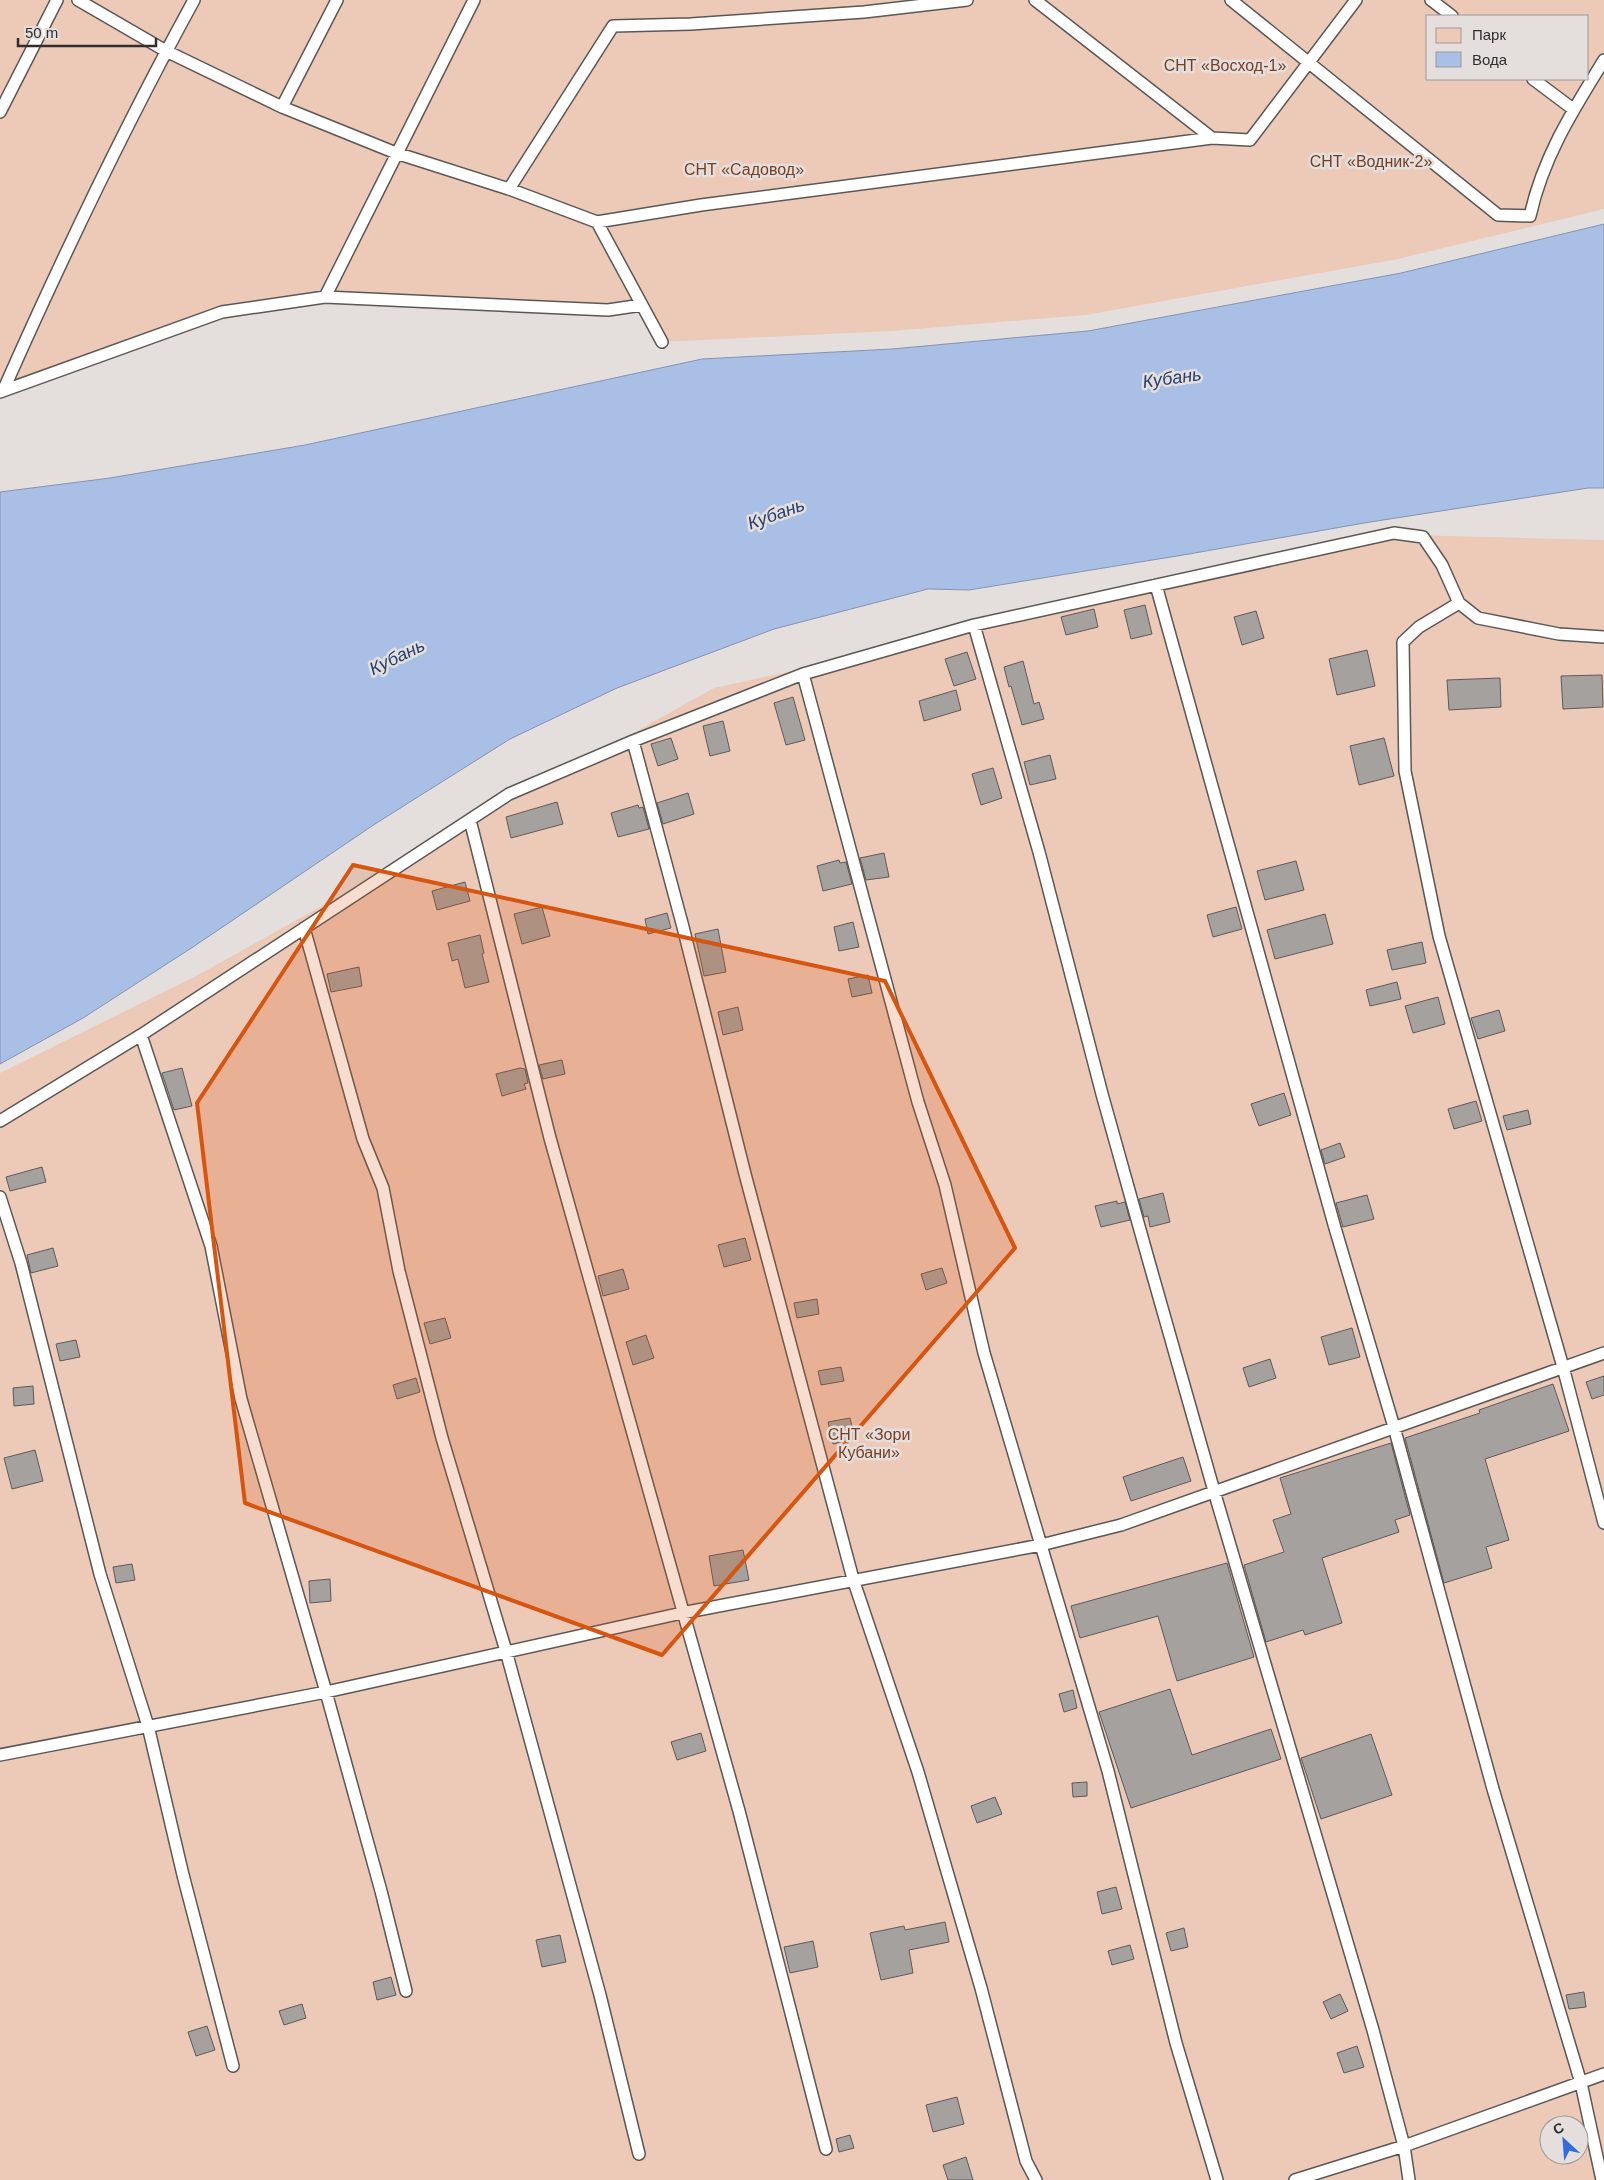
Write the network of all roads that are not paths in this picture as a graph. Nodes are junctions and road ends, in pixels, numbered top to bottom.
1 (57, 0) edge
2 (78, 0) edge
3 (194, 0) edge
4 (337, 0) edge
5 (474, 0) edge
6 (967, 0) edge
7 (1035, 0) edge
8 (1232, 0) edge
9 (1356, 0) edge
10 (1431, 0) edge
11 (1451, 15) edge
12 (166, 51) junction
13 (1604, 60) edge
14 (1309, 62) junction
15 (1534, 80) edge
16 (282, 107) junction
17 (1573, 109) junction
18 (0, 112) edge
19 (1212, 138) junction
20 (396, 154) junction
21 (509, 189) junction
22 (597, 222) junction
23 (325, 297) junction
24 (642, 305) junction
25 (662, 342) dead end
26 (2, 391) edge
27 (1156, 585) junction
28 (1459, 603) junction
29 (974, 625) junction
30 (1604, 637) edge
31 (803, 674) junction
32 (634, 741) junction
33 (470, 820) junction
34 (304, 928) junction
35 (141, 1035) junction
36 (0, 1120) edge
37 (0, 1197) edge
38 (1604, 1353) edge
39 (1563, 1368) junction
40 (1394, 1427) junction
41 (1214, 1491) junction
42 (1604, 1523) edge
43 (1041, 1545) junction
44 (853, 1579) junction
45 (682, 1613) junction
46 (506, 1651) junction
47 (326, 1692) junction
48 (148, 1726) junction
49 (0, 1755) edge
50 (406, 1991) dead end
51 (232, 2066) dead end
52 (1604, 2074) edge
53 (1581, 2083) junction
54 (1404, 2146) junction
55 (826, 2149) dead end
56 (639, 2154) dead end
57 (1036, 2180) edge
58 (1217, 2180) edge
59 (1295, 2180) edge
60 (1409, 2180) edge
61 (1602, 2180) edge

1 - 18 lane
2 - 12 lane
3 - 12 lane
4 - 16 lane
5 - 20 lane
6 - 21 lane
7 - 19 lane
8 - 14 lane
9 - 14 lane
10 - 11 lane
12 - 16 lane
12 - 26 lane
13 - 17 lane
14 - 17 lane
14 - 19 lane
15 - 17 lane
16 - 20 lane
19 - 22 lane
20 - 21 lane
20 - 23 lane
21 - 22 lane
22 - 24 lane
23 - 24 lane
23 - 26 lane
24 - 25 lane
27 - 28 lane
27 - 29 lane
27 - 40 lane
28 - 30 lane
28 - 39 lane
29 - 31 lane
29 - 41 lane
31 - 32 lane
31 - 43 lane
32 - 33 lane
32 - 44 lane
33 - 34 lane
33 - 45 lane
34 - 35 lane
34 - 46 lane
35 - 36 lane
35 - 47 lane
37 - 48 lane
38 - 39 lane
39 - 40 lane
39 - 42 lane
40 - 41 lane
40 - 53 lane
41 - 43 lane
41 - 54 lane
43 - 44 lane
43 - 58 lane
44 - 45 lane
44 - 57 lane
45 - 46 lane
45 - 55 lane
46 - 47 lane
46 - 56 lane
47 - 48 lane
47 - 50 lane
48 - 49 lane
48 - 51 lane
52 - 53 lane
53 - 54 lane
53 - 61 lane
54 - 59 lane
54 - 60 lane

